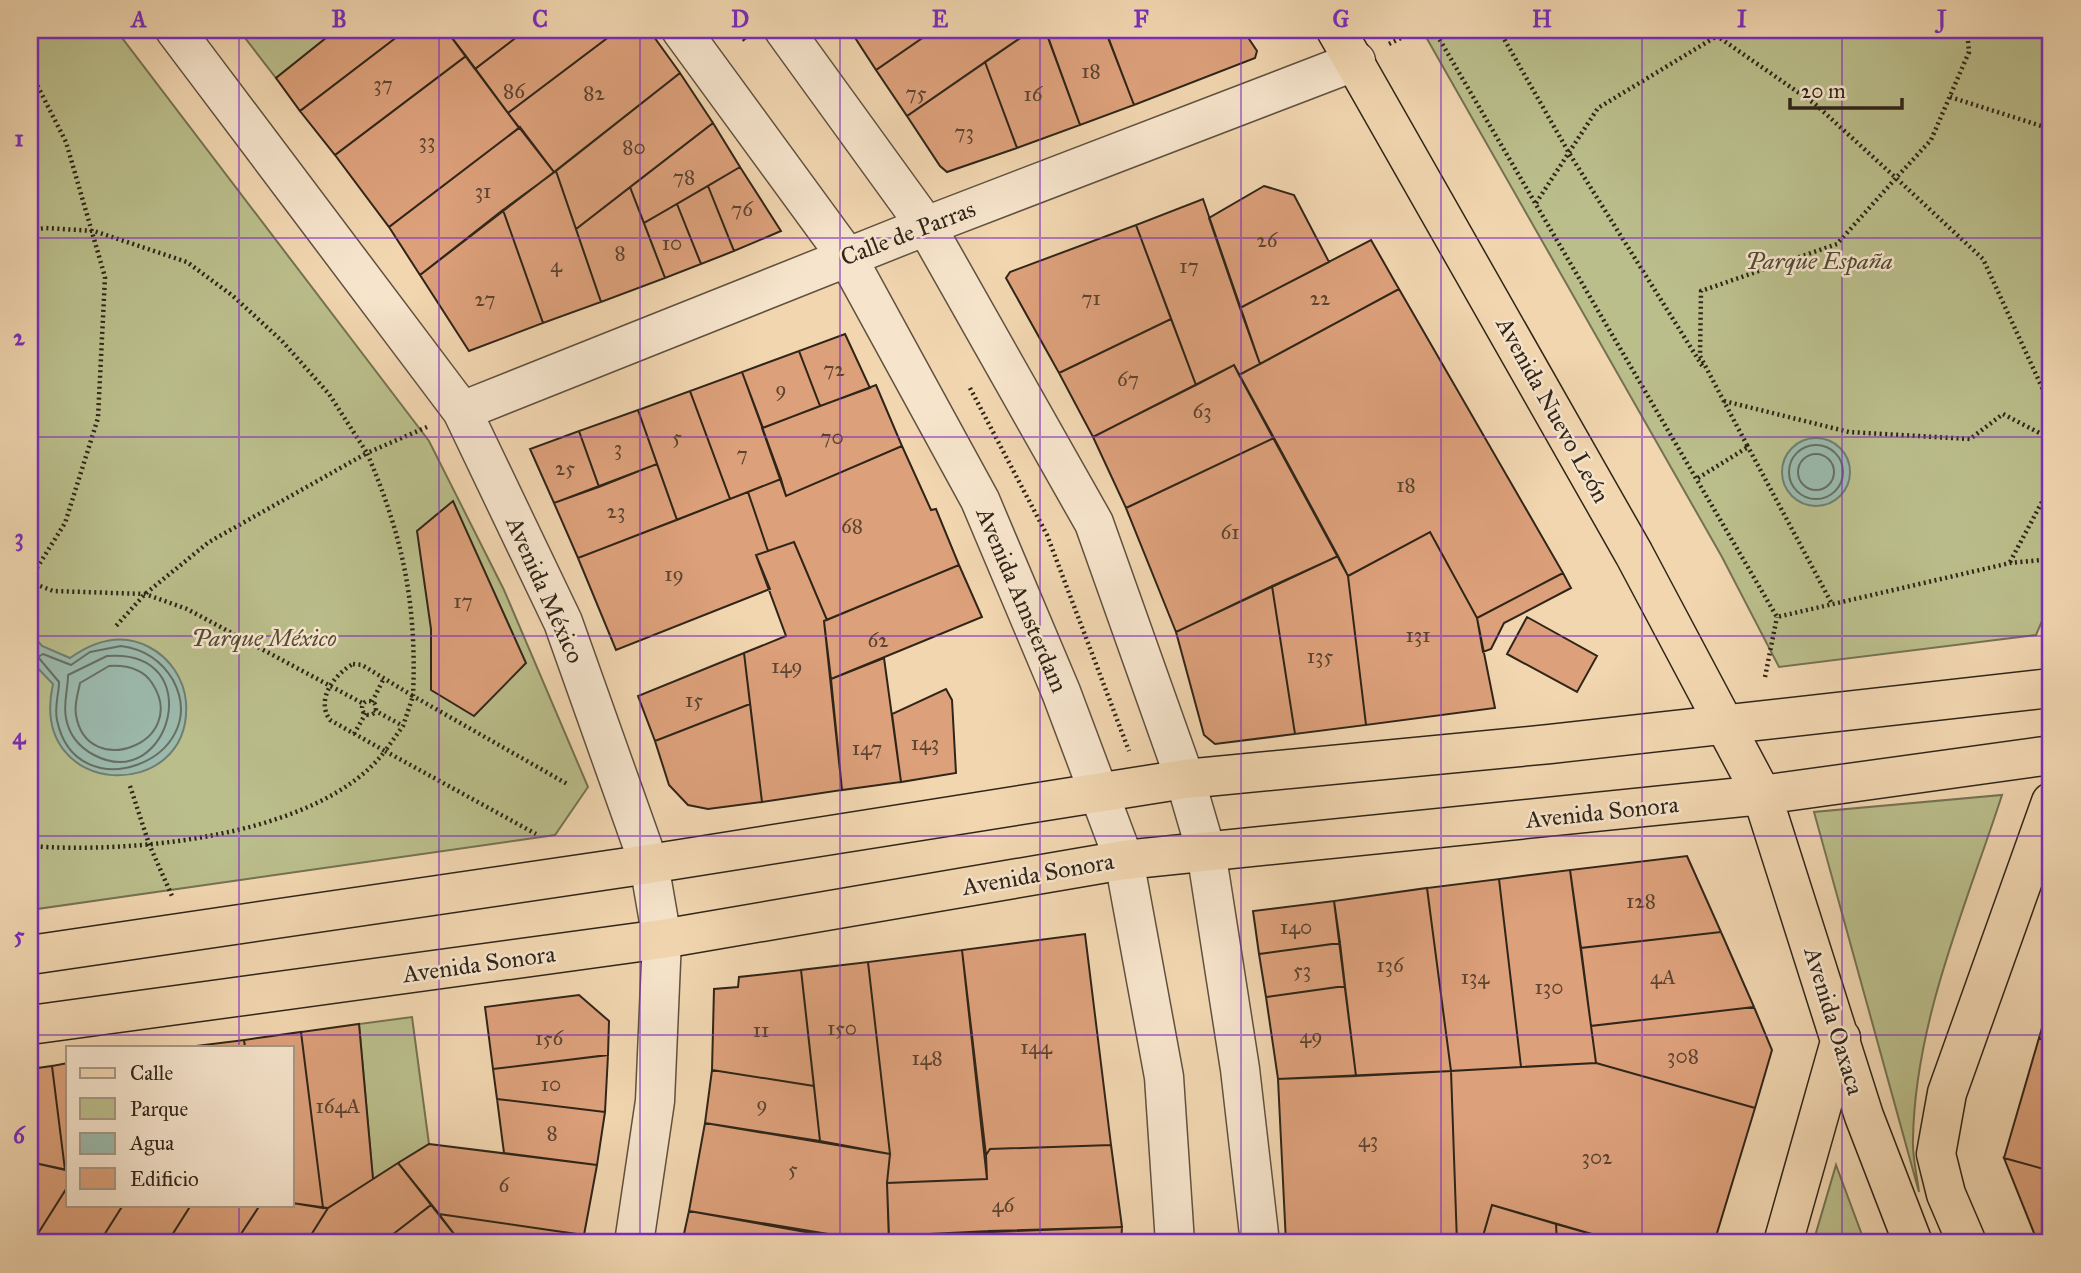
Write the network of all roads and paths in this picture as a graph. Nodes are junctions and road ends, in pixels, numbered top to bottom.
1 (175, 30) edge
2 (681, 30) edge
3 (784, 30) edge
4 (1434, 30) edge
5 (1500, 30) edge
6 (1714, 30) edge
7 (1968, 30) edge
8 (1717, 36) junction
9 (1346, 45) edge
10 (30, 71) edge
11 (1950, 97) junction
12 (2051, 130) edge
13 (1569, 153) junction
14 (1896, 178) junction
15 (1536, 203) junction
16 (926, 226) junction
17 (30, 230) edge
18 (94, 231) junction
19 (847, 257) junction
20 (1724, 401) junction
21 (2051, 407) edge
22 (462, 411) junction
23 (2051, 439) edge
24 (367, 453) junction
25 (1697, 478) junction
26 (2051, 485) edge
27 (2051, 559) edge
28 (2010, 563) junction
29 (30, 580) edge
30 (145, 594) junction
31 (1832, 604) junction
32 (1777, 617) junction
33 (116, 626) dead end
34 (1765, 677) dead end
35 (384, 678) junction
36 (331, 686) junction
37 (2051, 688) edge
38 (413, 696) junction
39 (372, 702) junction
40 (364, 704) junction
41 (374, 710) junction
42 (366, 713) junction
43 (1724, 724) junction
44 (403, 726) junction
45 (354, 734) junction
46 (386, 751) junction
47 (2051, 755) edge
48 (1185, 779) junction
49 (569, 785) dead end
50 (130, 786) dead end
51 (1098, 792) junction
52 (1762, 795) junction
53 (2051, 802) edge
54 (536, 834) dead end
55 (149, 844) junction
56 (30, 846) edge
57 (1206, 851) junction
58 (1124, 860) junction
59 (649, 864) junction
60 (176, 903) dead end
61 (662, 939) junction
62 (30, 955) edge
63 (30, 1025) edge
64 (1841, 1038) junction
65 (634, 1243) edge
66 (1175, 1243) edge
67 (1259, 1243) edge
68 (1783, 1243) edge
69 (1913, 1243) edge
70 (1967, 1243) edge

1 - 22 street, Avenida México
2 - 19 street, Avenida Amsterdam
3 - 16 street
4 - 15 path
5 - 13 path
6 - 8 path
7 - 11 path
8 - 13 path
8 - 14 path
9 - 16 street, Calle de Parras
9 - 43 main road, Avenida Nuevo León
10 - 18 path
11 - 12 path
11 - 14 path
13 - 15 path
13 - 20 path
14 - 20 path
14 - 21 path
15 - 25 path
16 - 19 street, Calle de Parras
16 - 48 street
17 - 18 path
18 - 24 path
18 - 29 path
19 - 22 street, Calle de Parras
19 - 51 street, Avenida Amsterdam
20 - 23 path
20 - 25 path
20 - 31 path
22 - 24 path
22 - 59 street, Avenida México
24 - 30 path
24 - 38 path
25 - 32 path
26 - 28 path
27 - 28 path
28 - 31 path
29 - 30 path
30 - 33 path
30 - 36 path
31 - 32 path
32 - 34 path
35 - 36 path
35 - 38 path
35 - 39 path
36 - 40 path
36 - 45 path
37 - 43 main road
38 - 44 path
38 - 49 path
39 - 40 path
39 - 41 path
40 - 42 path
41 - 42 path
41 - 44 path
42 - 45 path
43 - 48 main road
43 - 52 main road, Avenida Nuevo León
44 - 46 path
45 - 46 path
46 - 54 path
46 - 55 path
47 - 52 main road, Avenida Sonora
48 - 51 main road
48 - 57 street
50 - 55 path
51 - 58 street, Avenida Amsterdam
51 - 59 main road
52 - 57 main road, Avenida Sonora
52 - 64 main road, Avenida Oaxaca
53 - 70 main road
55 - 56 path
55 - 60 path
57 - 58 main road, Avenida Sonora
57 - 67 street
58 - 61 main road, Avenida Sonora
58 - 66 street, Avenida Amsterdam
59 - 61 street, Avenida México
59 - 62 main road
61 - 63 main road, Avenida Sonora
61 - 65 street, Avenida México
64 - 68 main road
64 - 69 main road, Avenida Oaxaca

